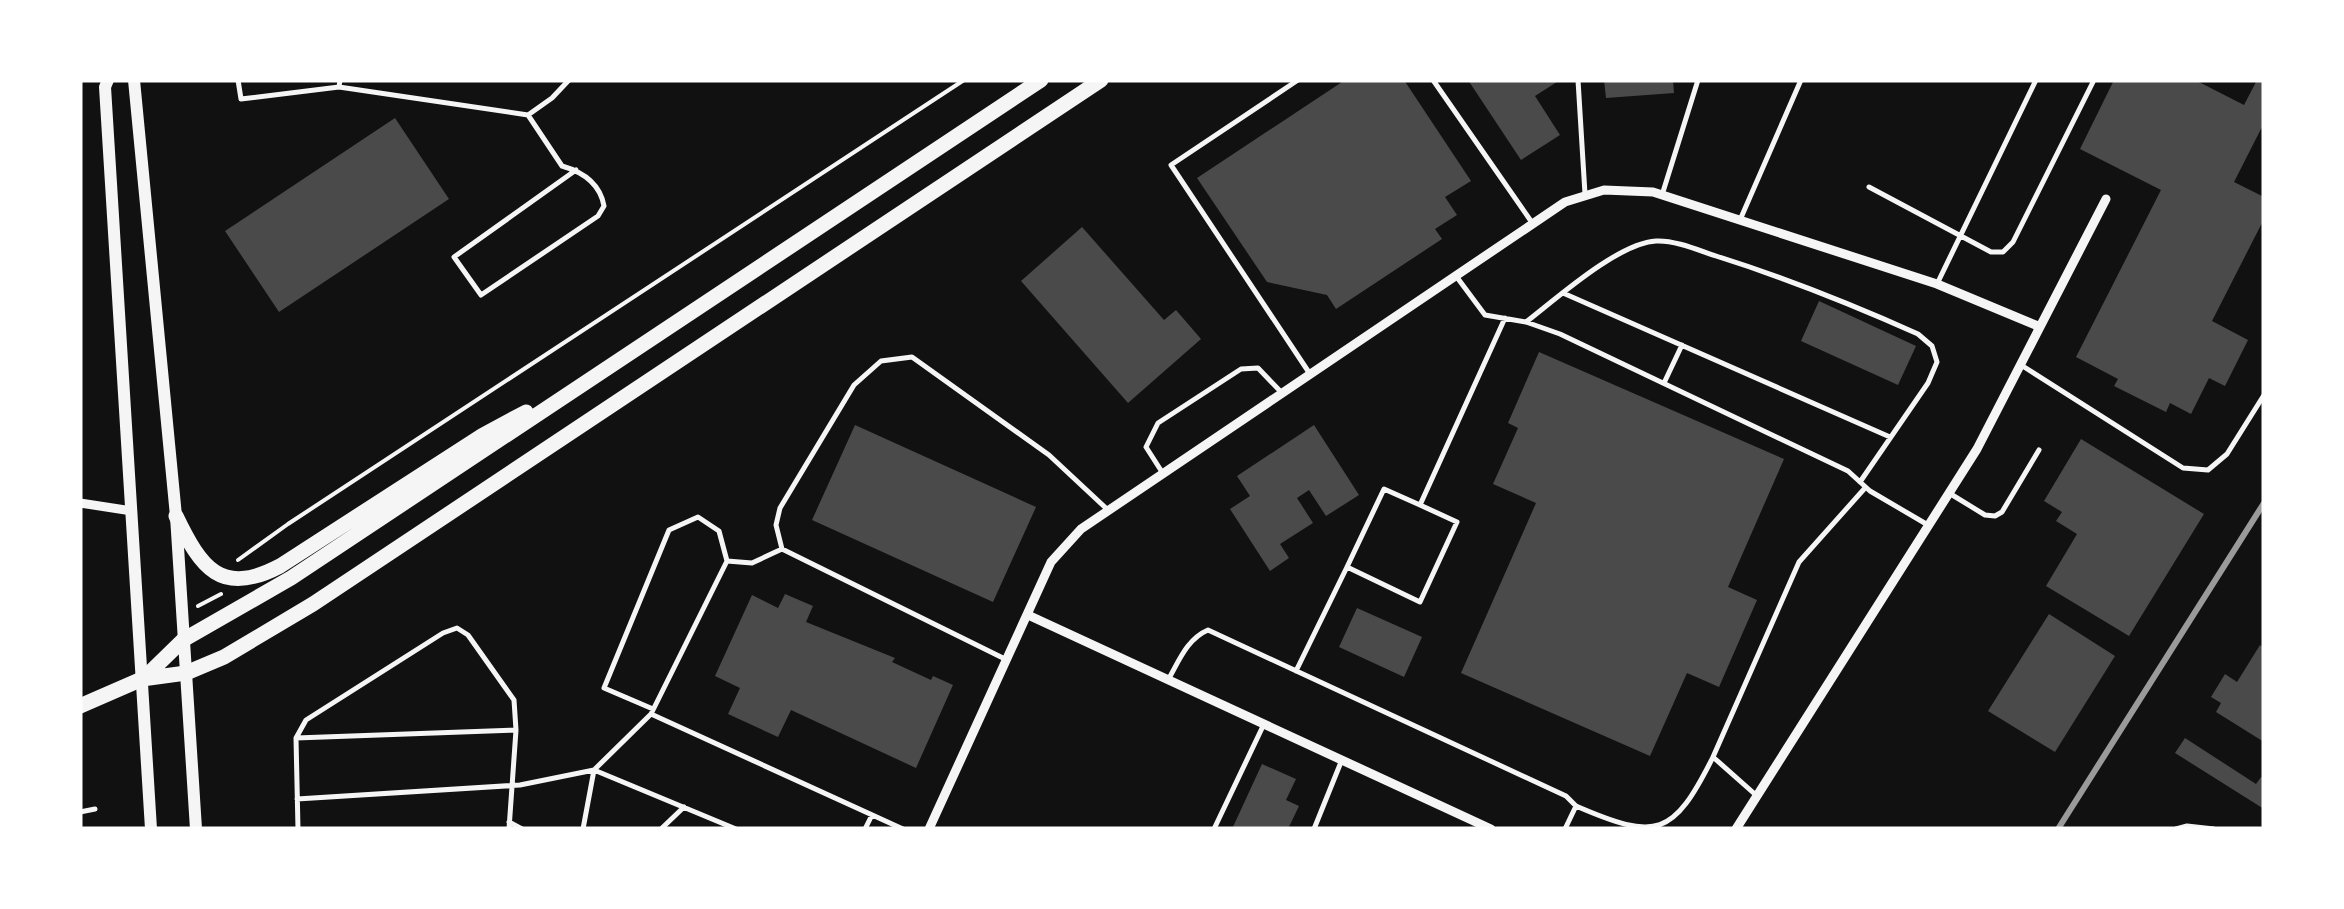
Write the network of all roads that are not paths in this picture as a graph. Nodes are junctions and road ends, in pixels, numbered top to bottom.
1 (108, 80) edge
2 (134, 80) edge
3 (238, 80) edge
4 (570, 80) edge
5 (1041, 80) edge
6 (1101, 80) edge
7 (1298, 80) edge
8 (1433, 80) edge
9 (1578, 80) edge
10 (1698, 80) edge
11 (1801, 80) edge
12 (2036, 80) edge
13 (2094, 80) edge
14 (340, 84) edge
15 (528, 115) junction
16 (576, 170) junction
17 (1869, 187) dead end
18 (1585, 194) junction
19 (1662, 195) junction
20 (2106, 199) dead end
21 (1740, 220) junction
22 (1533, 224) junction
23 (1960, 235) junction
24 (1456, 276) junction
25 (1937, 284) junction
26 (1563, 293) junction
27 (1505, 318) junction
28 (1526, 322) junction
29 (2038, 326) junction
30 (1682, 345) junction
31 (2021, 366) junction
32 (610, 368) junction
33 (1310, 374) junction
34 (1664, 384) junction
35 (1282, 393) junction
36 (2264, 396) edge
37 (1890, 438) junction
38 (2039, 450) dead end
39 (1163, 473) junction
40 (1863, 485) junction
41 (1949, 494) junction
42 (80, 502) edge
43 (1420, 504) junction
44 (1108, 510) junction
45 (132, 511) junction
46 (176, 516) junction
47 (1929, 526) junction
48 (782, 550) junction
49 (727, 561) junction
50 (1347, 567) junction
51 (1028, 615) junction
52 (183, 640) junction
53 (1007, 660) junction
54 (1296, 671) junction
55 (186, 673) junction
56 (142, 679) junction
57 (1168, 680) junction
58 (80, 706) edge
59 (653, 712) junction
60 (1264, 724) junction
61 (516, 730) junction
62 (296, 738) junction
63 (1713, 757) junction
64 (1342, 760) junction
65 (594, 770) junction
66 (514, 785) junction
67 (1757, 796) junction
68 (297, 799) junction
69 (1576, 806) junction
70 (684, 807) junction
71 (95, 809) dead end
72 (80, 812) edge
73 (872, 815) junction
74 (509, 826) edge
75 (150, 829) edge
76 (196, 829) edge
77 (298, 829) edge
78 (522, 829) edge
79 (583, 829) edge
80 (661, 829) edge
81 (736, 829) edge
82 (865, 829) edge
83 (903, 829) edge
84 (929, 829) edge
85 (1214, 829) edge
86 (1314, 829) edge
87 (1492, 829) edge
88 (1566, 829) edge
89 (1736, 829) edge
90 (2176, 829) edge
91 (2214, 829) edge

1 - 45 main road
2 - 46 main road
3 - 14 lane
4 - 15 lane
5 - 32 highway
6 - 55 highway
7 - 33 lane
8 - 22 lane
9 - 18 lane
10 - 19 lane
11 - 21 lane
12 - 23 lane
13 - 23 lane
14 - 15 lane
15 - 16 lane
16 - 16 lane
17 - 23 lane
18 - 19 street
18 - 22 street
19 - 21 street
20 - 29 street
21 - 25 street
22 - 24 street
23 - 25 lane
24 - 27 lane
24 - 33 street
25 - 29 street
26 - 28 lane
26 - 30 lane
26 - 37 lane
27 - 28 lane
27 - 43 lane
28 - 34 lane
29 - 31 street
30 - 34 lane
30 - 37 lane
31 - 36 lane
31 - 41 street
32 - 46 highway
32 - 52 highway
33 - 35 street
34 - 40 lane
35 - 39 street
35 - 39 lane
37 - 40 lane
38 - 41 lane
39 - 44 street
40 - 47 lane
40 - 63 lane
41 - 47 street
42 - 45 street
43 - 50 lane
43 - 50 lane
44 - 48 lane
44 - 51 street
45 - 56 main road
46 - 52 main road
47 - 67 street
48 - 49 lane
48 - 53 lane
49 - 59 lane
49 - 59 lane
50 - 54 lane
51 - 53 street
51 - 57 street
52 - 55 main road
52 - 56 highway
53 - 84 street
54 - 57 lane
54 - 69 lane
55 - 56 highway
55 - 76 main road
56 - 58 highway
56 - 75 main road
57 - 60 street
59 - 65 lane
59 - 73 lane
60 - 64 street
60 - 85 lane
61 - 62 lane
61 - 62 lane
61 - 66 lane
62 - 68 lane
63 - 67 lane
63 - 69 lane
64 - 86 lane
64 - 87 street
65 - 66 lane
65 - 70 lane
65 - 79 lane
66 - 68 lane
66 - 74 lane
67 - 89 street
68 - 77 lane
69 - 88 lane
70 - 80 lane
70 - 81 lane
71 - 72 lane
73 - 82 lane
73 - 83 lane
74 - 78 lane
90 - 91 lane

